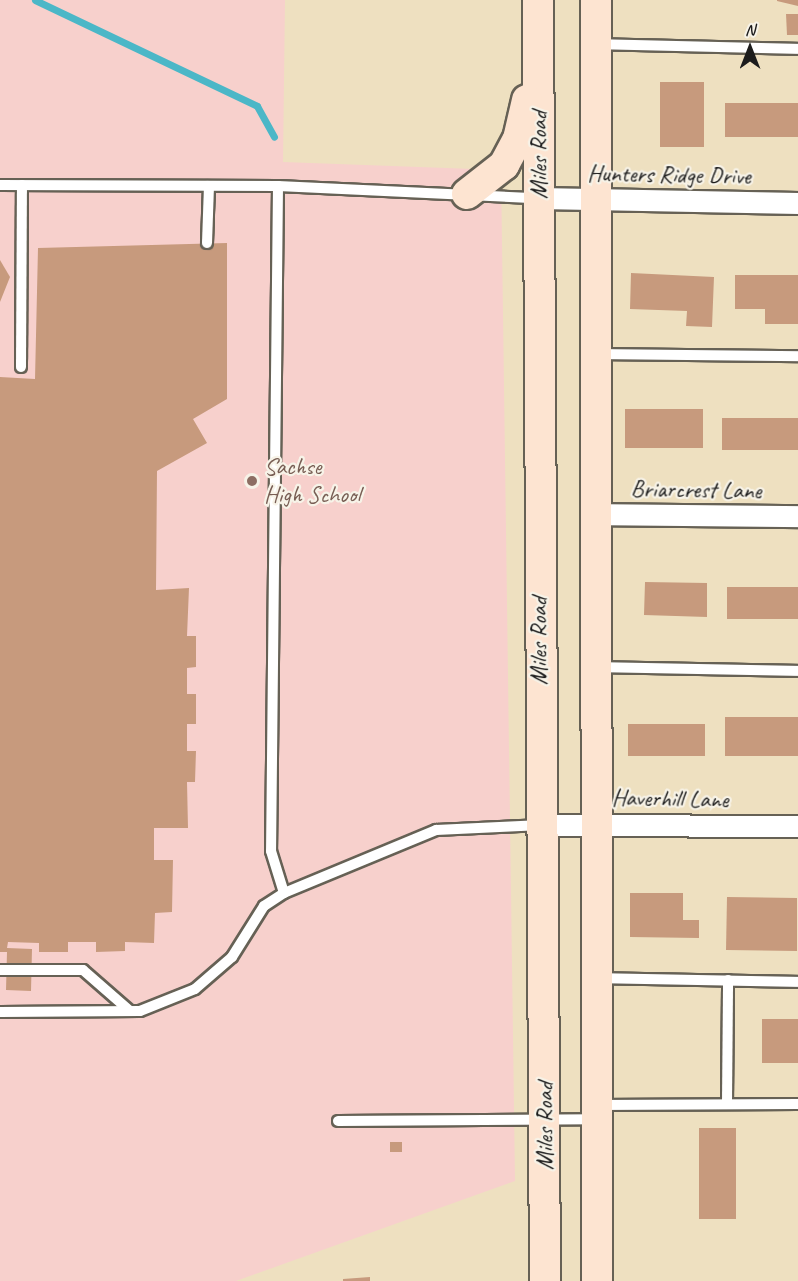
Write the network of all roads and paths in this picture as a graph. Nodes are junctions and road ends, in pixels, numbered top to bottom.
1 (538, 0) edge
2 (596, 0) edge
3 (596, 44) junction
4 (798, 49) edge
5 (538, 51) junction
6 (0, 185) edge
7 (22, 185) junction
8 (209, 186) junction
9 (278, 186) junction
10 (467, 194) junction
11 (539, 198) junction
12 (593, 198) junction
13 (798, 203) edge
14 (207, 243) dead end
15 (593, 354) junction
16 (798, 356) edge
17 (21, 366) dead end
18 (593, 514) junction
19 (798, 516) edge
20 (594, 667) junction
21 (798, 671) edge
22 (595, 824) junction
23 (542, 825) junction
24 (798, 826) edge
25 (284, 893) junction
26 (0, 970) edge
27 (595, 978) junction
28 (728, 980) junction
29 (798, 982) edge
30 (130, 1011) junction
31 (0, 1012) edge
32 (728, 1104) junction
33 (798, 1104) edge
34 (594, 1112) junction
35 (545, 1119) junction
36 (338, 1121) dead end
37 (545, 1281) edge
38 (597, 1281) edge

1 - 5 main road, Miles Road
2 - 3 main road, Miles Road
3 - 4 lane
3 - 12 main road, Miles Road
5 - 10 main road
5 - 11 main road, Miles Road
6 - 7 lane
7 - 8 lane
7 - 17 lane
8 - 9 lane
8 - 14 lane
9 - 10 lane
9 - 25 lane
10 - 11 lane
11 - 12 street, Hunters Ridge Drive
11 - 23 main road, Miles Road
12 - 13 street, Hunters Ridge Drive
12 - 15 main road, Miles Road
15 - 16 lane
15 - 18 main road, Miles Road
18 - 19 street, Briarcrest Lane
18 - 20 main road, Miles Road
20 - 21 lane
20 - 22 main road, Miles Road
22 - 23 street, Haverhill Lane
22 - 24 street, Haverhill Lane
22 - 27 main road, Miles Road
23 - 25 lane
23 - 35 main road, Miles Road
25 - 30 lane
26 - 30 lane
27 - 28 lane
27 - 34 main road, Miles Road
28 - 29 lane
28 - 32 lane
30 - 31 lane
32 - 33 lane
32 - 34 lane
34 - 35 lane
34 - 38 main road, Miles Road
35 - 36 lane
35 - 37 main road, Miles Road

